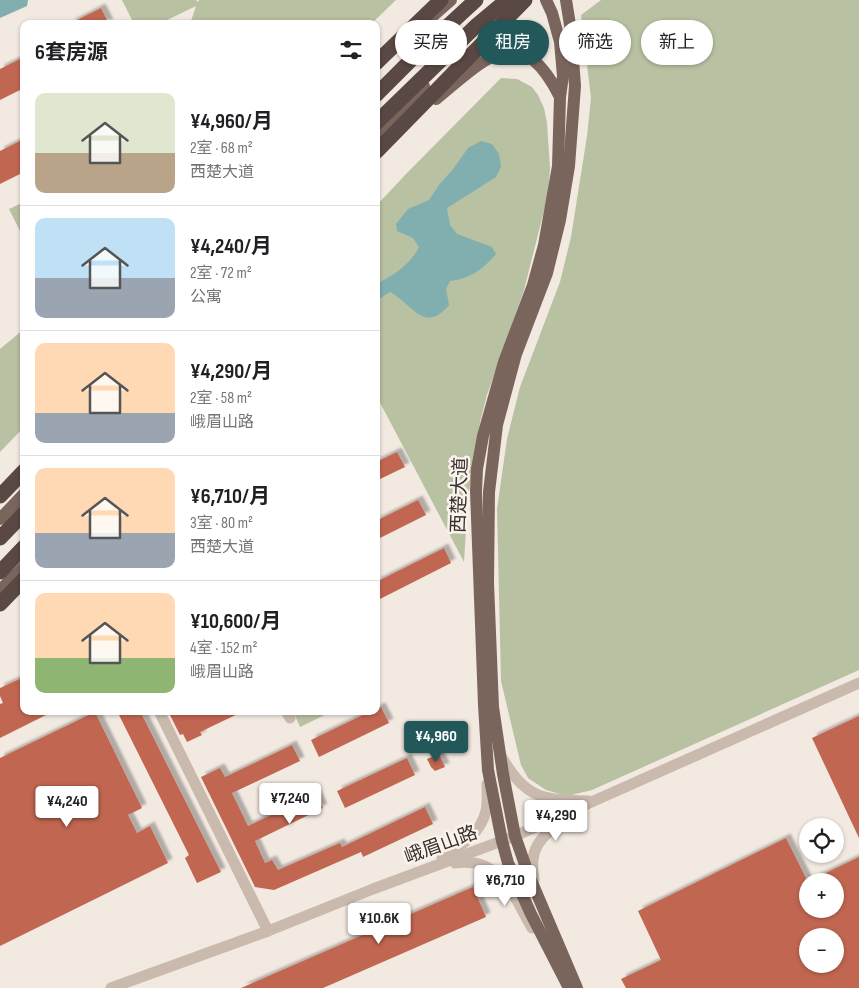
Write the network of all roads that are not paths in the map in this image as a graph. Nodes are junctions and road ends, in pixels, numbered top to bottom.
1 (441, 0) edge
2 (451, 0) edge
3 (476, 0) edge
4 (507, 0) edge
5 (514, 0) edge
6 (525, 0) edge
7 (546, 0) edge
8 (566, 0) edge
9 (429, 19) joint
10 (380, 59) edge
11 (380, 65) edge
12 (380, 92) edge
13 (560, 97) junction
14 (380, 119) edge
15 (380, 133) edge
16 (392, 136) junction
17 (380, 148) edge
18 (20, 475) edge
19 (0, 496) edge
20 (20, 498) edge
21 (20, 518) edge
22 (0, 519) edge
23 (0, 538) edge
24 (20, 551) edge
25 (20, 571) edge
26 (0, 572) edge
27 (20, 583) edge
28 (0, 590) edge
29 (0, 604) edge
30 (859, 683) edge
31 (161, 715) edge
32 (499, 752) junction
33 (488, 770) junction
34 (593, 801) junction
35 (515, 836) junction
36 (502, 841) junction
37 (428, 868) junction
38 (537, 894) junction
39 (268, 930) junction
40 (566, 983) edge
41 (111, 988) edge
42 (578, 988) edge

1 - 10 highway
2 - 9 main road
3 - 12 highway
4 - 14 highway
5 - 15 main road
6 - 16 highway
7 - 13 main road, 西楚大道
8 - 32 main road, 西楚大道
9 - 11 highway
13 - 16 main road
13 - 33 main road, 西楚大道
16 - 17 highway
18 - 19 highway
20 - 22 main road
21 - 23 highway
24 - 26 highway
25 - 28 main road
27 - 29 highway
30 - 34 street, 峨眉山路
31 - 39 street
32 - 34 street
32 - 35 main road, 西楚大道
33 - 36 main road, 西楚大道
33 - 37 street
34 - 35 street, 峨眉山路
34 - 38 street
35 - 36 street, 峨眉山路
35 - 38 main road, 西楚大道
36 - 37 street, 峨眉山路
36 - 40 main road, 西楚大道
37 - 39 street, 峨眉山路
37 - 40 street
38 - 42 main road, 西楚大道
39 - 41 street, 峨眉山路

